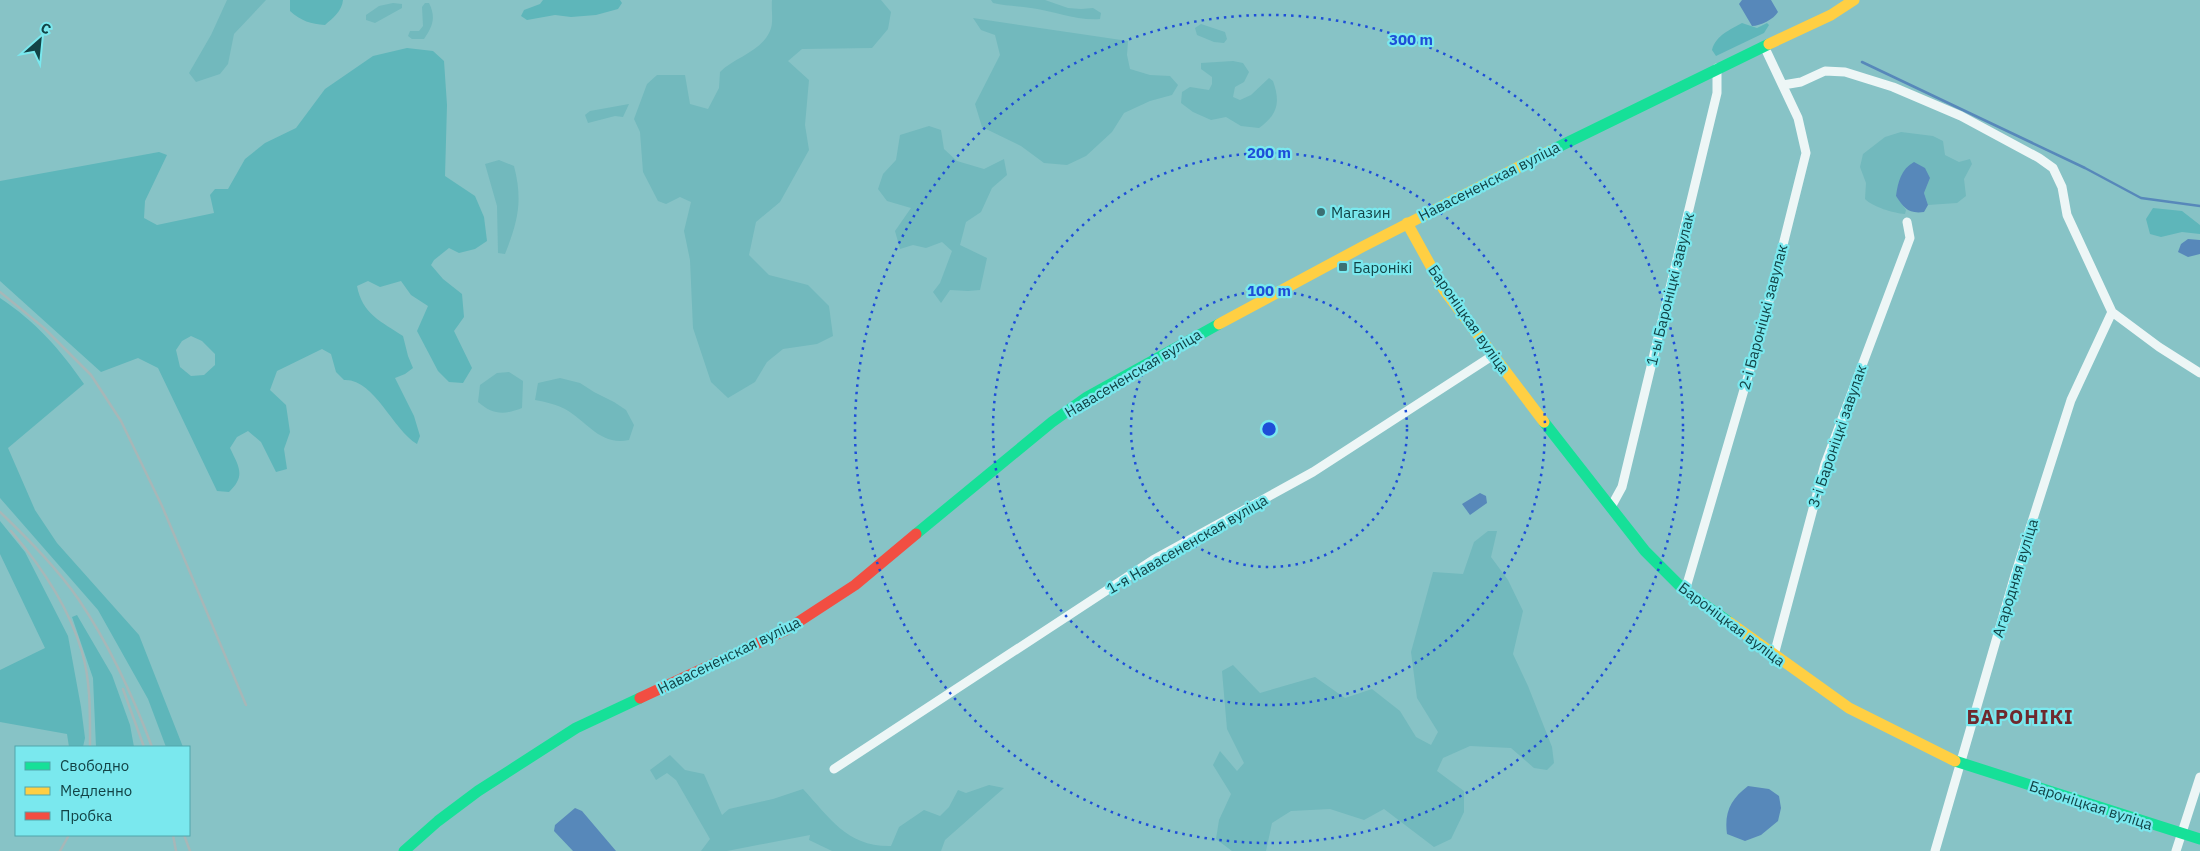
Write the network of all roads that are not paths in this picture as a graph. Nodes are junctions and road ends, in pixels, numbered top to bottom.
1 (1854, 0) edge
2 (1764, 46) junction
3 (1717, 68) junction
4 (1783, 85) junction
5 (1907, 222) dead end
6 (1407, 223) junction
7 (2112, 312) junction
8 (1492, 356) junction
9 (2200, 373) edge
10 (1610, 507) junction
11 (1685, 591) junction
12 (1774, 655) junction
13 (1962, 764) junction
14 (834, 769) dead end
15 (2200, 777) edge
16 (2182, 834) junction
17 (2200, 839) edge
18 (404, 851) edge
19 (1935, 851) edge
20 (2176, 851) edge

1 - 2 main road, Навасененская вуліца
2 - 3 main road, Навасененская вуліца
2 - 4 street, 2-і Бароніцкі завулак
3 - 6 main road, Навасененская вуліца
3 - 10 street, 1-ы Бароніцкі завулак
4 - 7 street
4 - 11 street, 2-і Бароніцкі завулак
5 - 12 street, 3-і Бароніцкі завулак
6 - 8 main road, Бароніцкая вуліца
6 - 18 main road, Навасененская вуліца
7 - 9 street
7 - 13 street, Агародняя вуліца
8 - 10 main road, Бароніцкая вуліца
8 - 14 street, 1-я Навасененская вуліца
10 - 11 main road, Бароніцкая вуліца
11 - 12 main road, Бароніцкая вуліца
12 - 13 main road, Бароніцкая вуліца
13 - 16 main road, Бароніцкая вуліца
13 - 19 street, Агародняя вуліца
15 - 16 street
16 - 17 main road, Бароніцкая вуліца
16 - 20 street

